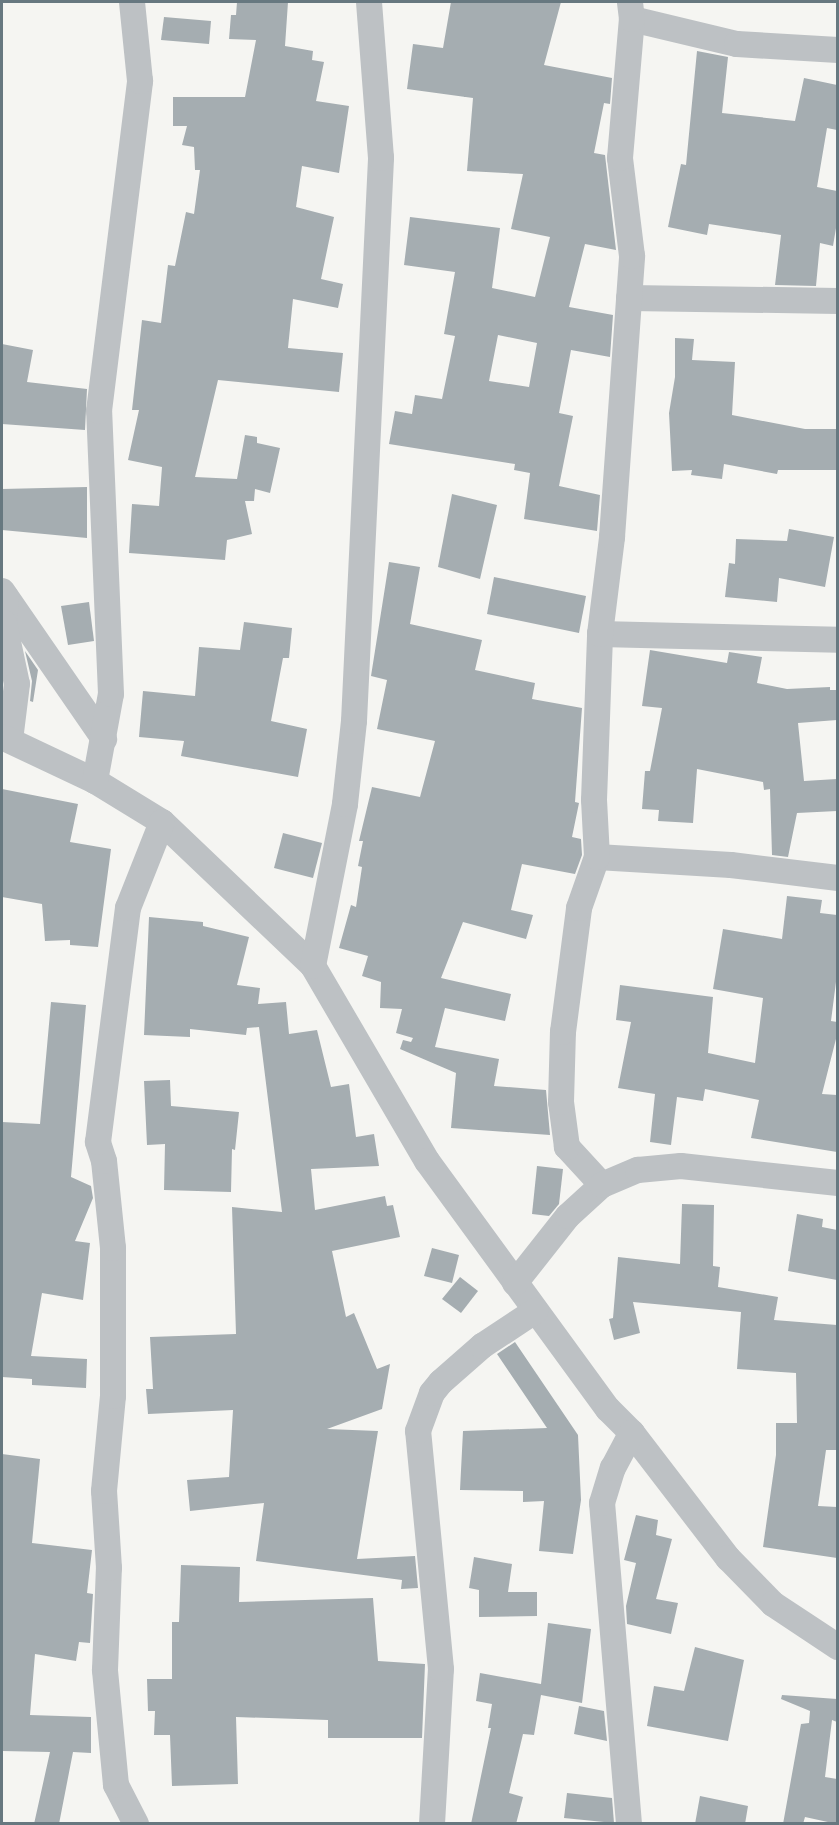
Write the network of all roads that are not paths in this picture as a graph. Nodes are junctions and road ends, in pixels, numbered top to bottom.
1 (132, 2) edge
2 (369, 2) edge
3 (631, 10) edge
4 (837, 50) edge
5 (629, 298) junction
6 (837, 301) edge
7 (4, 594) edge
8 (600, 634) junction
9 (837, 640) edge
10 (6, 738) edge
11 (104, 740) junction
12 (95, 781) junction
13 (162, 822) junction
14 (597, 857) junction
15 (837, 879) edge
16 (313, 966) junction
17 (837, 1183) edge
18 (602, 1185) junction
19 (515, 1283) junction
20 (535, 1311) junction
21 (632, 1433) junction
22 (837, 1647) edge
23 (136, 1824) edge
24 (432, 1824) edge
25 (629, 1824) edge

1 - 11 street
2 - 16 street
3 - 4 street
3 - 5 street
5 - 6 street
5 - 8 street
7 - 10 street
7 - 11 street
8 - 9 street
8 - 14 street
10 - 12 street
11 - 12 street
12 - 13 street
13 - 16 street
13 - 23 street
14 - 15 street
14 - 18 street
16 - 19 street
17 - 18 street
18 - 19 street
19 - 20 street
20 - 21 street
20 - 24 street
21 - 22 street
21 - 25 street

